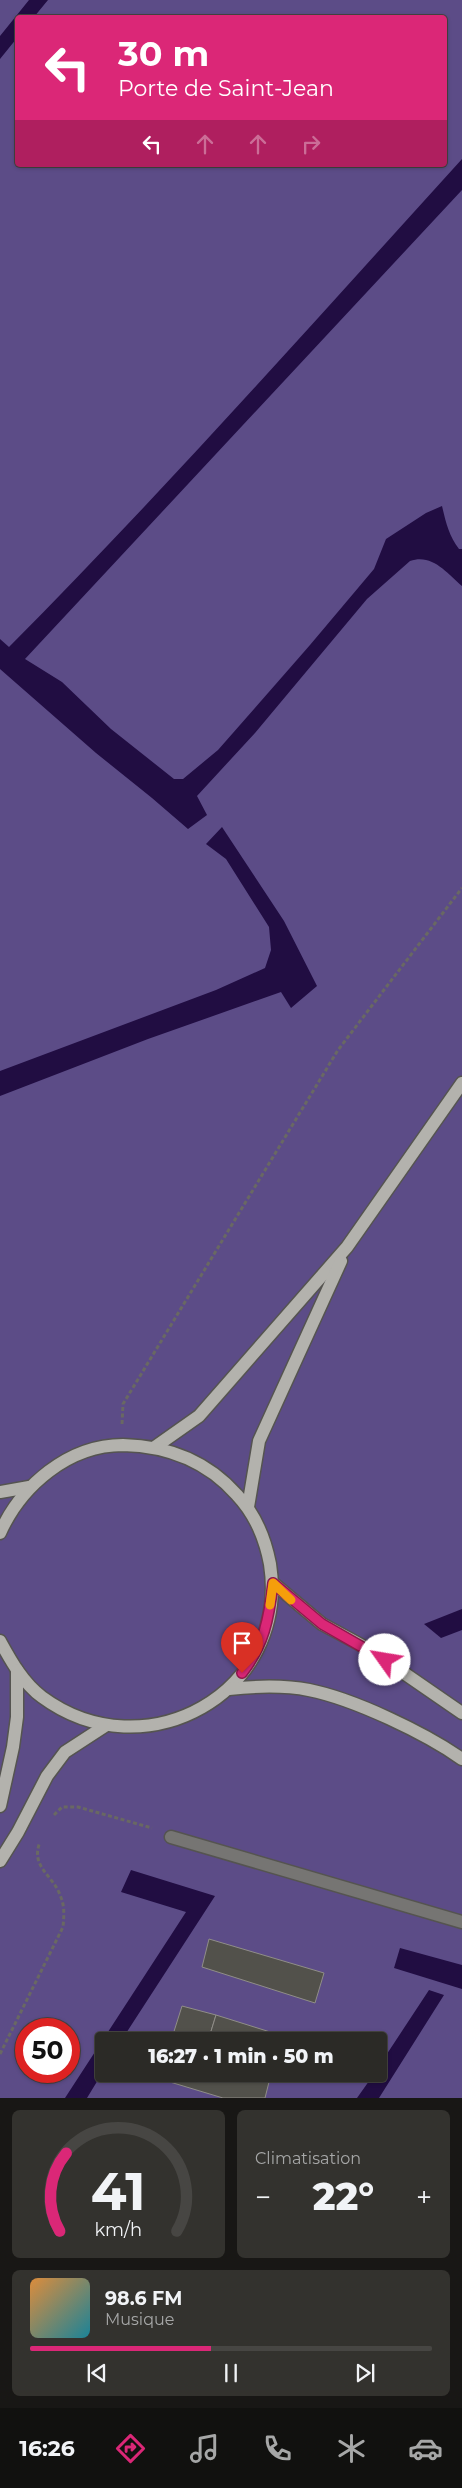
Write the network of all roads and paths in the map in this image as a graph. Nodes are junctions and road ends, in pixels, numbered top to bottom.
1 (462, 888) edge
2 (462, 1083) edge
3 (347, 1247) junction
4 (121, 1445) junction
5 (155, 1447) junction
6 (29, 1487) junction
7 (0, 1492) edge
8 (248, 1506) junction
9 (0, 1533) edge
10 (273, 1583) junction
11 (0, 1641) edge
12 (17, 1670) junction
13 (229, 1689) junction
14 (462, 1713) edge
15 (105, 1726) junction
16 (462, 1759) edge
17 (0, 1806) edge
18 (51, 1820) dead end
19 (43, 1835) dead end
20 (171, 1837) joint
21 (0, 1861) edge
22 (462, 1922) edge
23 (0, 2054) edge

1 - 4 path
2 - 3 main road
3 - 5 main road
3 - 8 main road
4 - 5 main road
4 - 6 main road
5 - 8 main road
6 - 7 main road
6 - 9 main road
8 - 10 main road
10 - 13 main road
10 - 14 main road
11 - 12 main road
12 - 15 main road
12 - 17 main road
13 - 15 main road
13 - 16 main road
15 - 21 main road
18 - 20 path
19 - 23 path
20 - 22 lane

